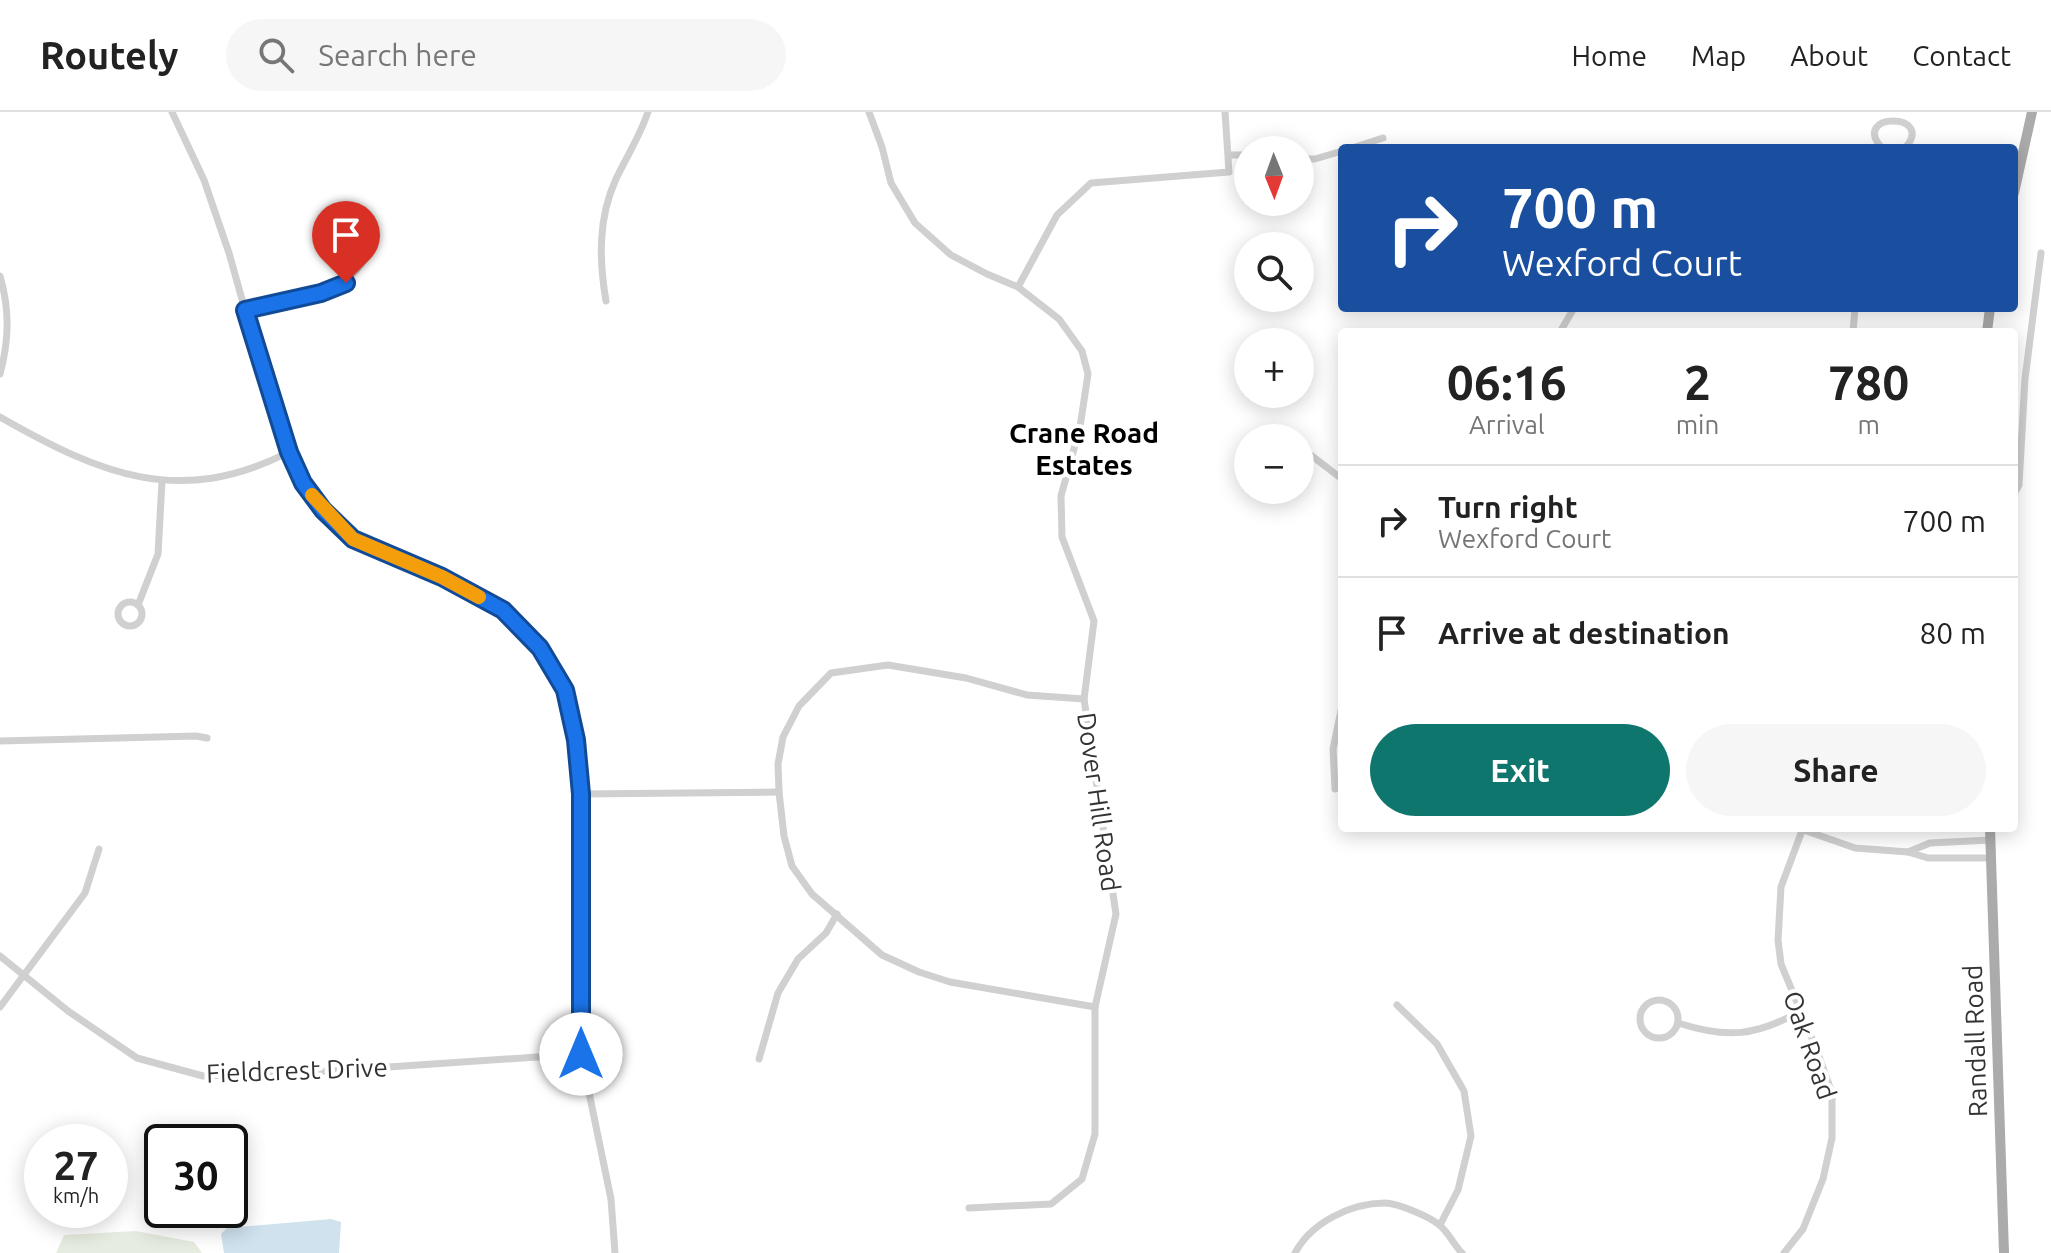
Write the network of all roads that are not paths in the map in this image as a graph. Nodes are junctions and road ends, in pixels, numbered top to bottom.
1 (172, 112) edge
2 (648, 112) edge
3 (869, 112) edge
4 (1225, 112) edge
5 (2032, 112) edge
6 (1383, 138) dead end
7 (1364, 144) edge
8 (1879, 144) edge
9 (1907, 144) edge
10 (1338, 152) edge
11 (1229, 155) junction
12 (1234, 155) edge
13 (1314, 159) edge
14 (2018, 175) edge
15 (370, 250) dead end
16 (2041, 253) dead end
17 (0, 276) edge
18 (1018, 287) junction
19 (606, 301) dead end
20 (245, 310) junction
21 (0, 374) edge
22 (0, 417) edge
23 (289, 452) junction
24 (1314, 458) edge
25 (1338, 476) edge
26 (162, 481) junction
27 (2018, 487) edge
28 (138, 605) dead end
29 (1084, 699) junction
30 (1338, 725) edge
31 (207, 738) dead end
32 (0, 741) edge
33 (1335, 789) dead end
34 (779, 792) junction
35 (581, 794) junction
36 (1800, 832) edge
37 (1810, 832) edge
38 (1990, 832) edge
39 (1991, 840) junction
40 (99, 849) dead end
41 (1908, 852) junction
42 (1991, 858) junction
43 (837, 914) junction
44 (0, 956) edge
45 (24, 974) junction
46 (1397, 1005) dead end
47 (0, 1007) edge
48 (1095, 1007) junction
49 (1801, 1011) junction
50 (1678, 1023) junction
51 (581, 1054) junction
52 (759, 1059) dead end
53 (969, 1208) dead end
54 (1440, 1225) junction
55 (615, 1253) edge
56 (1295, 1253) edge
57 (1462, 1253) edge
58 (1784, 1253) edge
59 (2004, 1253) edge

1 - 20 street
2 - 19 street
3 - 18 street, Dover Hill Road
4 - 11 street
5 - 14 main road
6 - 7 street
8 - 9 street
10 - 13 street
11 - 12 street
11 - 18 street
15 - 20 street
16 - 27 street
17 - 21 street
18 - 29 street, Dover Hill Road
20 - 23 street
22 - 26 street
23 - 26 street
23 - 35 street
24 - 25 street
26 - 28 street
29 - 34 street
29 - 48 street, Dover Hill Road
30 - 33 street
31 - 32 street
34 - 35 street
34 - 43 street
35 - 51 street
36 - 49 street, Oak Road
37 - 41 street
38 - 39 main road, Randall Road
39 - 41 street
39 - 42 main road, Randall Road
40 - 45 street
41 - 42 street
42 - 59 main road, Randall Road
43 - 48 street
43 - 52 street
44 - 45 street, Fieldcrest Drive
45 - 47 street
45 - 51 street, Fieldcrest Drive
46 - 54 street
48 - 53 street, Dover Hill Road
49 - 50 street
49 - 58 street, Oak Road
50 - 50 street
51 - 55 street
54 - 56 street
54 - 57 street

